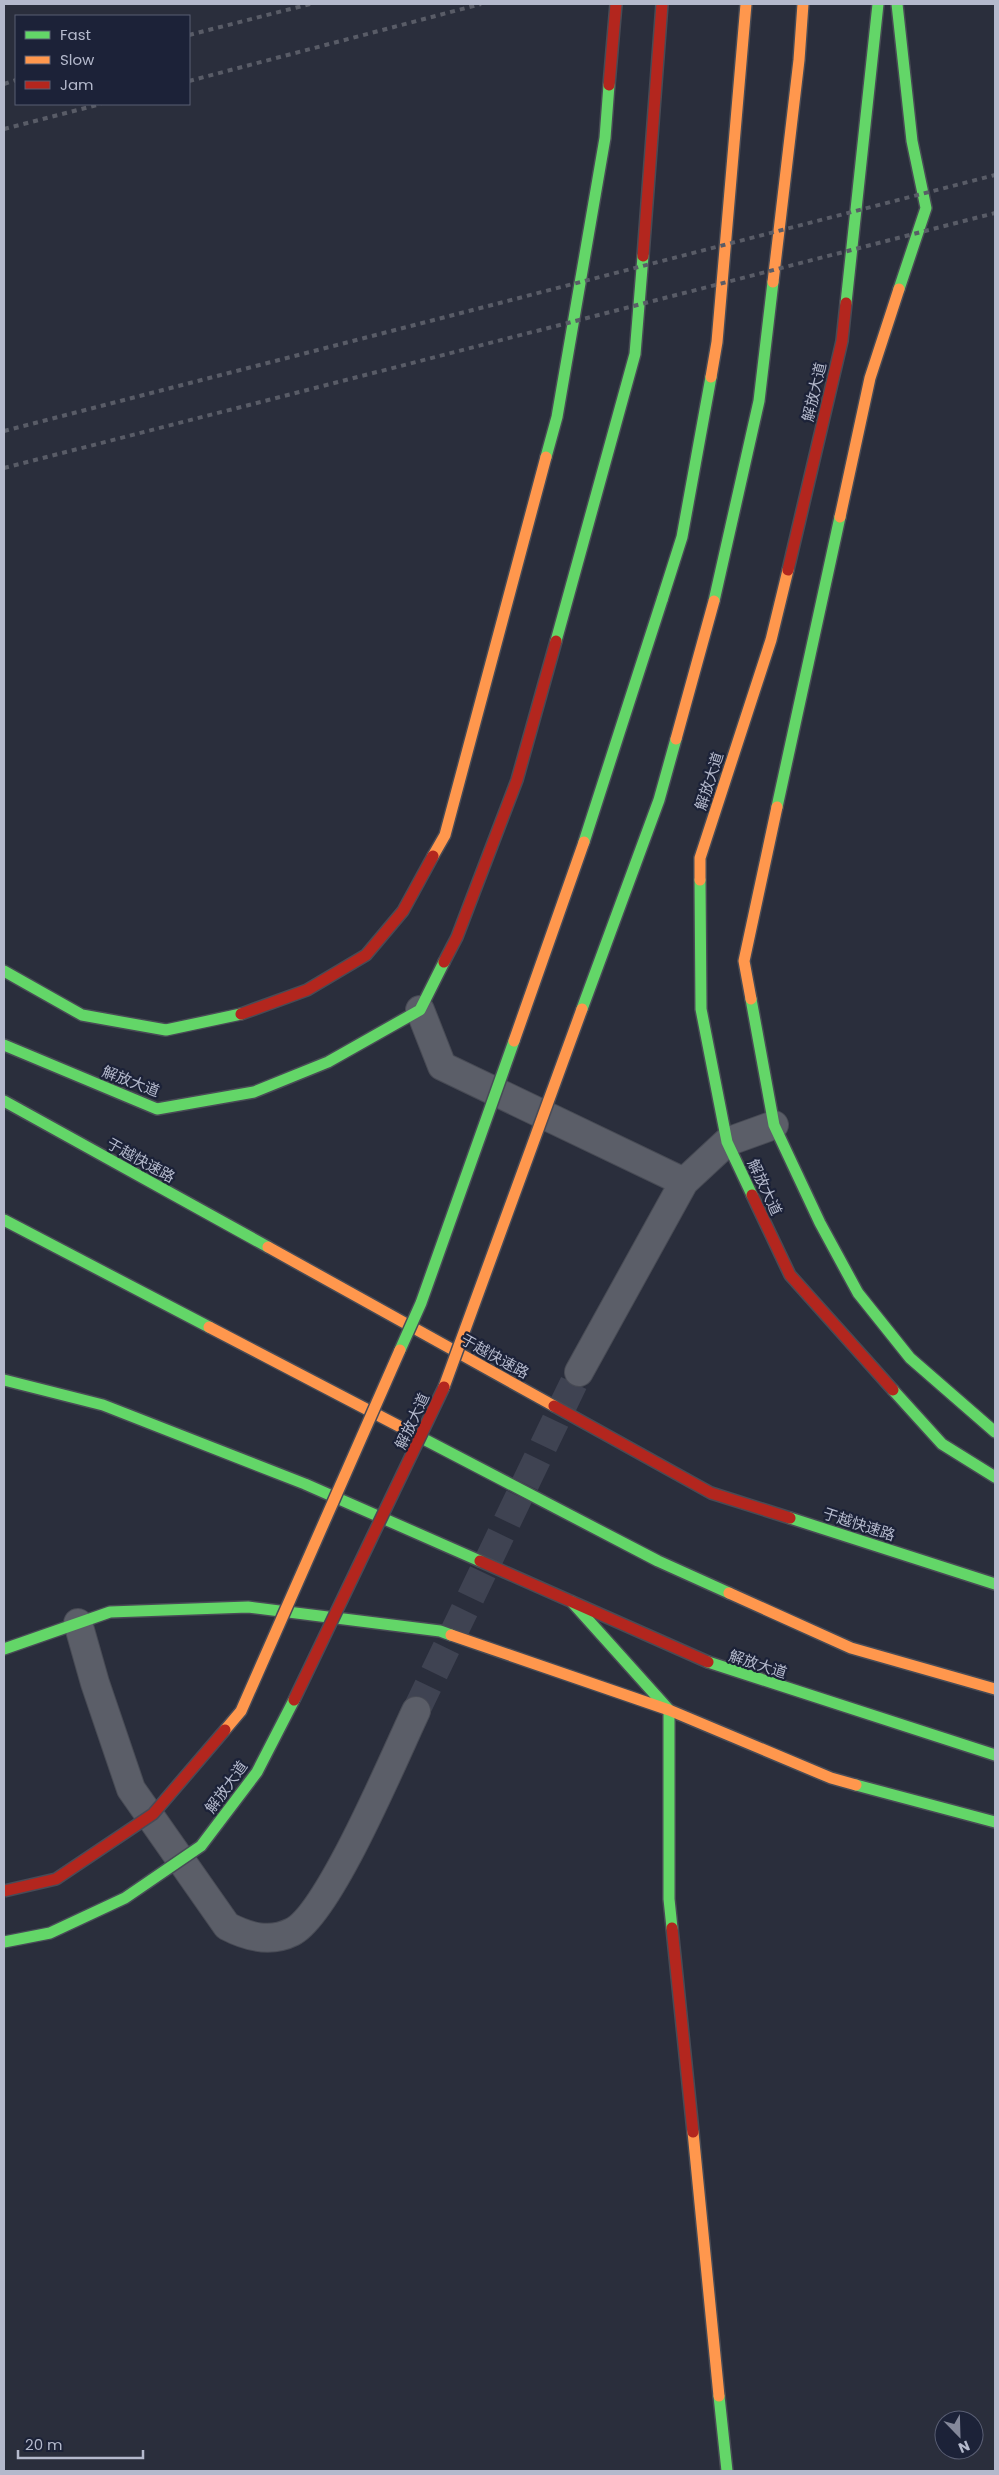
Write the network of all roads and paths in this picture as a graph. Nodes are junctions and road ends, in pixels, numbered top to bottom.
1 (616, 4) edge
2 (662, 4) edge
3 (746, 4) edge
4 (803, 4) edge
5 (878, 4) edge
6 (897, 4) edge
7 (4, 971) edge
8 (420, 1010) junction
9 (4, 1045) edge
10 (4, 1101) edge
11 (774, 1125) junction
12 (727, 1142) junction
13 (684, 1182) junction
14 (4, 1220) edge
15 (579, 1372) tunnel mouth
16 (4, 1380) edge
17 (995, 1432) edge
18 (995, 1477) edge
19 (995, 1584) edge
20 (572, 1602) junction
21 (78, 1624) junction
22 (4, 1649) edge
23 (995, 1689) edge
24 (669, 1710) junction
25 (416, 1711) tunnel mouth
26 (995, 1756) edge
27 (995, 1822) edge
28 (4, 1891) edge
29 (4, 1942) edge
30 (727, 2471) edge

1 - 7 main road
2 - 8 main road
3 - 28 main road, bridge
4 - 29 main road, 解放大道, bridge
5 - 12 main road, 解放大道
6 - 11 main road
8 - 9 main road, 解放大道
8 - 13 street
10 - 19 main road, 于越快速路
11 - 12 street
11 - 17 main road
12 - 13 street
12 - 18 main road, 解放大道
13 - 15 street
14 - 23 main road
16 - 20 main road, 解放大道
20 - 24 main road
20 - 26 main road, 解放大道
21 - 22 main road
21 - 24 main road
21 - 25 street
24 - 27 main road
24 - 30 main road

